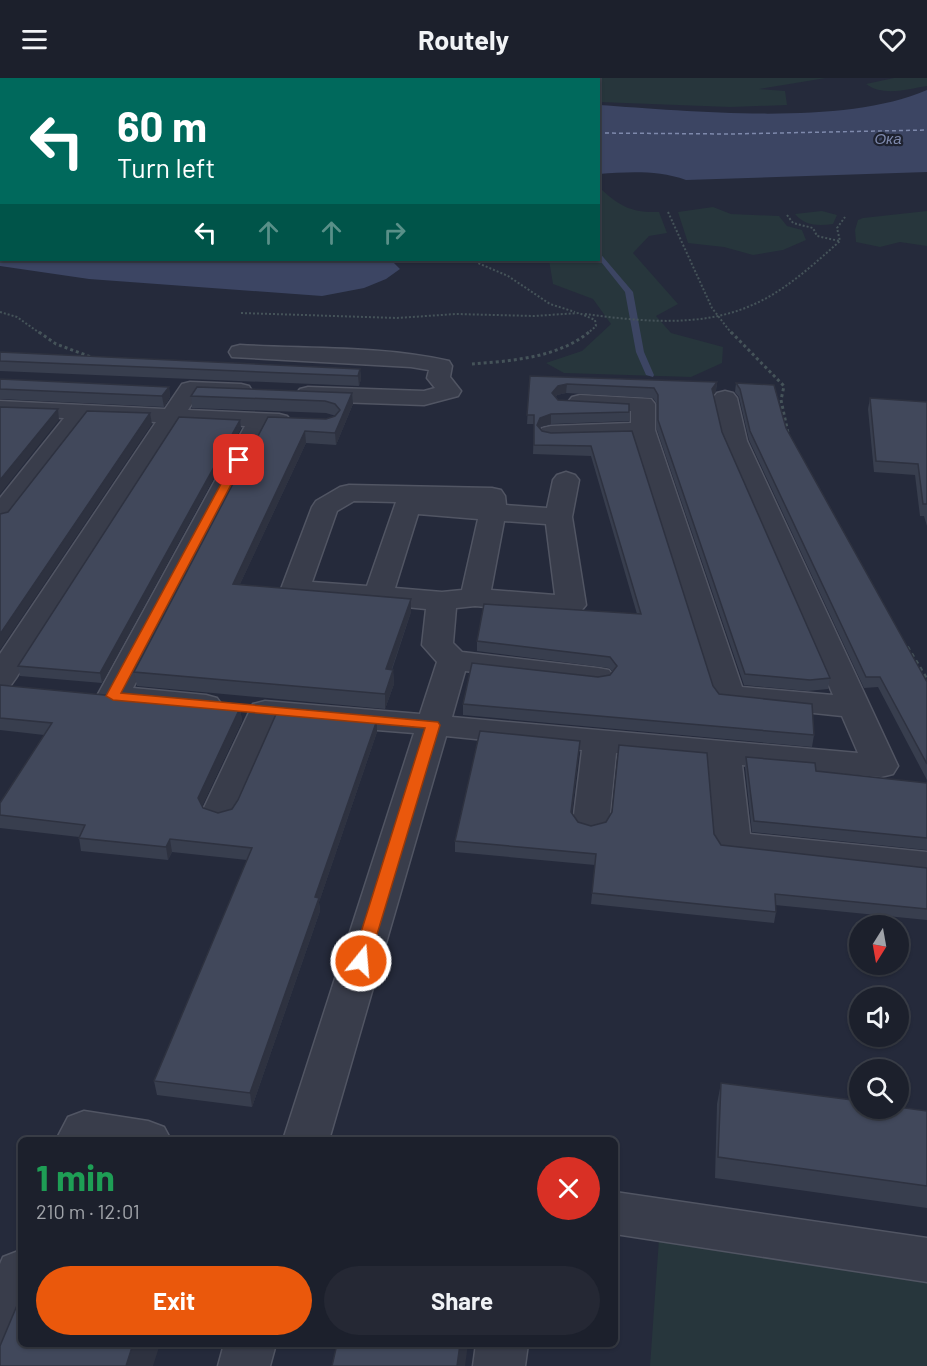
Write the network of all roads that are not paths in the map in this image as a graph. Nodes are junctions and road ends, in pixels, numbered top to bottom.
1 (240, 352) dead end
2 (166, 388) edge
3 (190, 389) junction
4 (257, 392) edge
5 (291, 393) edge
6 (725, 398) dead end
7 (566, 402) edge
8 (0, 408) edge
9 (82, 411) junction
10 (172, 416) junction
11 (260, 420) junction
12 (304, 421) edge
13 (643, 430) junction
14 (551, 433) edge
15 (566, 480) dead end
16 (410, 500) junction
17 (493, 511) junction
18 (0, 516) edge
19 (559, 517) junction
20 (378, 596) junction
21 (475, 597) junction
22 (442, 601) junction
23 (453, 660) junction
24 (598, 676) edge
25 (8, 684) edge
26 (79, 693) edge
27 (113, 696) junction
28 (855, 708) junction
29 (246, 709) junction
30 (433, 725) junction
31 (600, 741) junction
32 (724, 753) junction
33 (220, 812) edge
34 (591, 823) edge
35 (927, 865) edge
36 (81, 1137) edge
37 (129, 1137) edge
38 (307, 1137) edge
39 (618, 1213) edge
40 (927, 1260) edge
41 (18, 1280) edge
42 (0, 1320) edge
43 (249, 1347) edge
44 (502, 1347) edge
45 (244, 1366) edge
46 (500, 1366) edge

1 - 5 street
2 - 3 street
3 - 4 street
3 - 10 street
6 - 28 street
7 - 13 street
8 - 9 street
9 - 10 street
9 - 18 street
10 - 11 street
10 - 25 street
11 - 12 street
11 - 27 street
13 - 14 street
13 - 28 street
15 - 19 street
16 - 17 street
16 - 20 street
16 - 20 street
17 - 19 street
17 - 21 street
19 - 21 street
20 - 22 street
21 - 22 street
22 - 23 street
23 - 24 street
23 - 30 street
26 - 27 street
27 - 29 street
28 - 32 street
29 - 30 street
29 - 33 street
30 - 31 street
30 - 38 street
31 - 32 street
31 - 34 street
32 - 35 street
36 - 37 street
39 - 40 street
41 - 42 street
43 - 45 street
44 - 46 street

